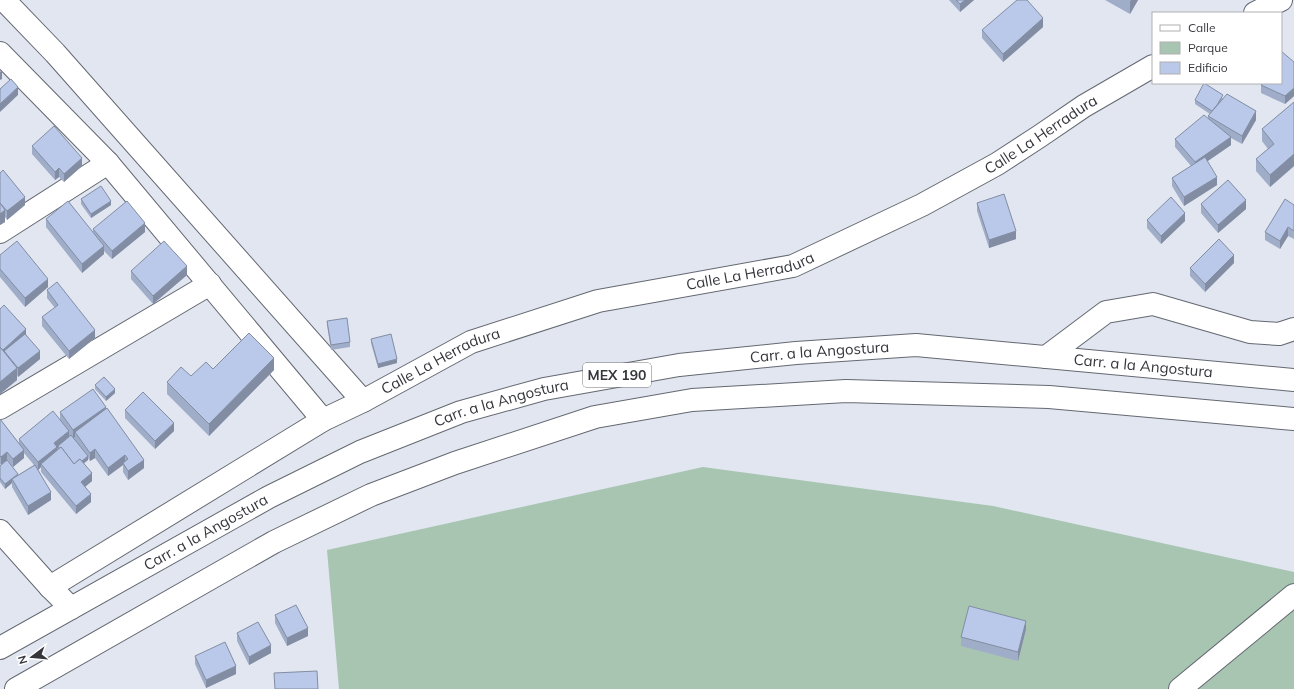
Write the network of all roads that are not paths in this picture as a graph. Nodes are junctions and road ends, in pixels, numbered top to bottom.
1 (4, 0) edge
2 (1281, 0) edge
3 (1257, 12) edge
4 (2, 58) edge
5 (1152, 67) edge
6 (108, 163) junction
7 (0, 232) edge
8 (210, 284) junction
9 (1294, 329) edge
10 (1046, 357) junction
11 (1294, 380) edge
12 (363, 401) junction
13 (0, 408) edge
14 (1294, 419) edge
15 (323, 420) junction
16 (0, 531) edge
17 (50, 587) junction
18 (1294, 595) edge
19 (71, 608) junction
20 (0, 648) edge
21 (16, 689) edge
22 (1180, 689) edge

1 - 12 main road
2 - 3 main road
4 - 6 main road
5 - 12 main road, Calle La Herradura
6 - 7 main road
6 - 8 main road
8 - 13 main road
8 - 15 main road
9 - 10 main road
10 - 11 main road, Carr. a la Angostura / MEX 190
10 - 19 main road, Carr. a la Angostura / MEX 190
12 - 15 main road, Calle La Herradura
14 - 21 main road, MEX 190
15 - 17 main road, Calle La Herradura
16 - 17 main road
17 - 19 main road
18 - 22 main road
19 - 20 main road, Carr. a la Angostura / MEX 190

